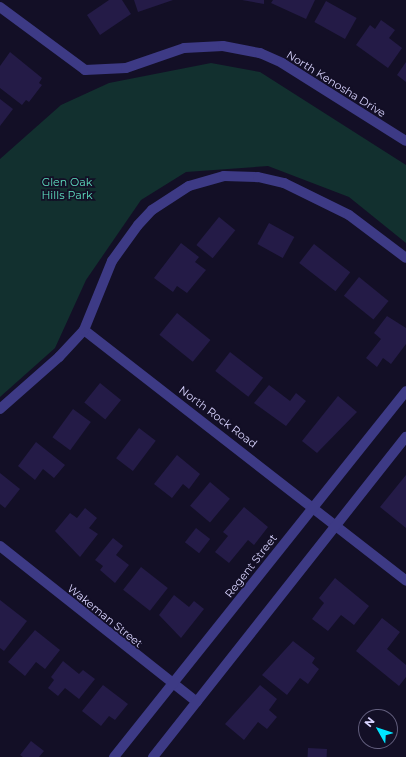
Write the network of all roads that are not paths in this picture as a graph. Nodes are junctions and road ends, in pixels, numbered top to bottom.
1 (0, 7) edge
2 (406, 141) edge
3 (406, 258) edge
4 (84, 330) junction
5 (406, 391) edge
6 (0, 409) edge
7 (406, 437) edge
8 (314, 506) junction
9 (337, 524) junction
10 (0, 546) edge
11 (406, 581) edge
12 (173, 685) junction
13 (197, 702) junction
14 (114, 757) edge
15 (153, 757) edge

1 - 2 street, North Kenosha Drive
3 - 4 street
4 - 6 street
4 - 8 street, North Rock Road
5 - 8 street, Regent Street
7 - 9 street
8 - 9 street, North Rock Road
8 - 12 street, Regent Street
9 - 11 street, North Rock Road
9 - 13 street
10 - 12 street, Wakeman Street
12 - 13 street, Wakeman Street
12 - 14 street, Regent Street
13 - 15 street

